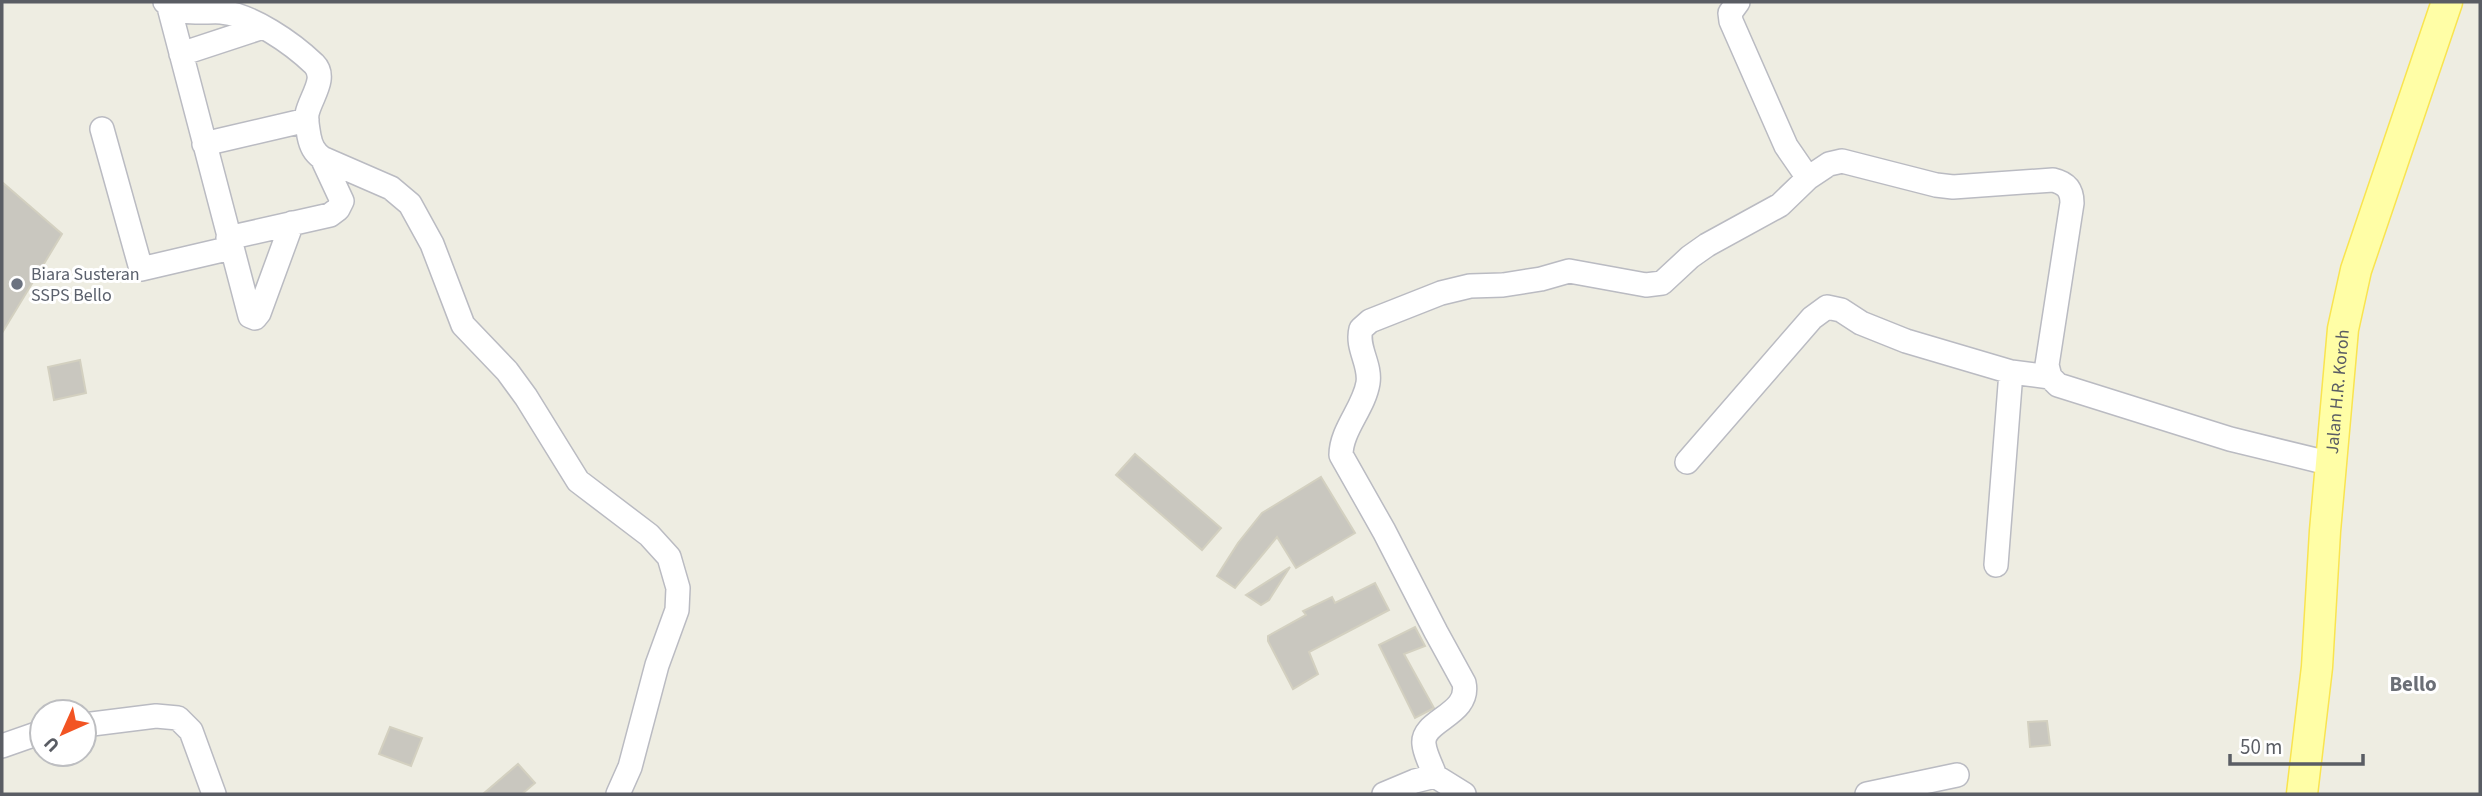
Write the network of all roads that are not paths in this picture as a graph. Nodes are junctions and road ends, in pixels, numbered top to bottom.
1 (1738, 2) edge
2 (2447, 2) edge
3 (167, 4) edge
4 (263, 27) junction
5 (181, 54) junction
6 (307, 120) junction
7 (102, 129) dead end
8 (204, 144) junction
9 (322, 158) junction
10 (1808, 178) junction
11 (292, 223) junction
12 (230, 243) junction
13 (2011, 372) junction
14 (2050, 377) junction
15 (1687, 462) dead end
16 (2332, 464) junction
17 (1996, 565) dead end
18 (98, 723) edge
19 (28, 737) edge
20 (2, 746) edge
21 (1957, 775) dead end
22 (1435, 776) junction
23 (214, 794) edge
24 (618, 794) edge
25 (1384, 794) edge
26 (1464, 794) edge
27 (1867, 794) edge
28 (2302, 794) edge

1 - 10 street
2 - 16 main road, Jalan H.R. Koroh
3 - 4 street
3 - 5 street
4 - 5 street
4 - 6 street
5 - 8 street
6 - 8 street
6 - 9 street
7 - 12 street
8 - 12 street
9 - 11 street
9 - 24 street
10 - 14 street
10 - 22 street
11 - 12 street
11 - 12 street
13 - 14 street
13 - 15 street
13 - 17 street
14 - 16 street
16 - 28 main road, Jalan H.R. Koroh
18 - 23 street
19 - 20 street
21 - 27 street
22 - 25 street
22 - 26 street

